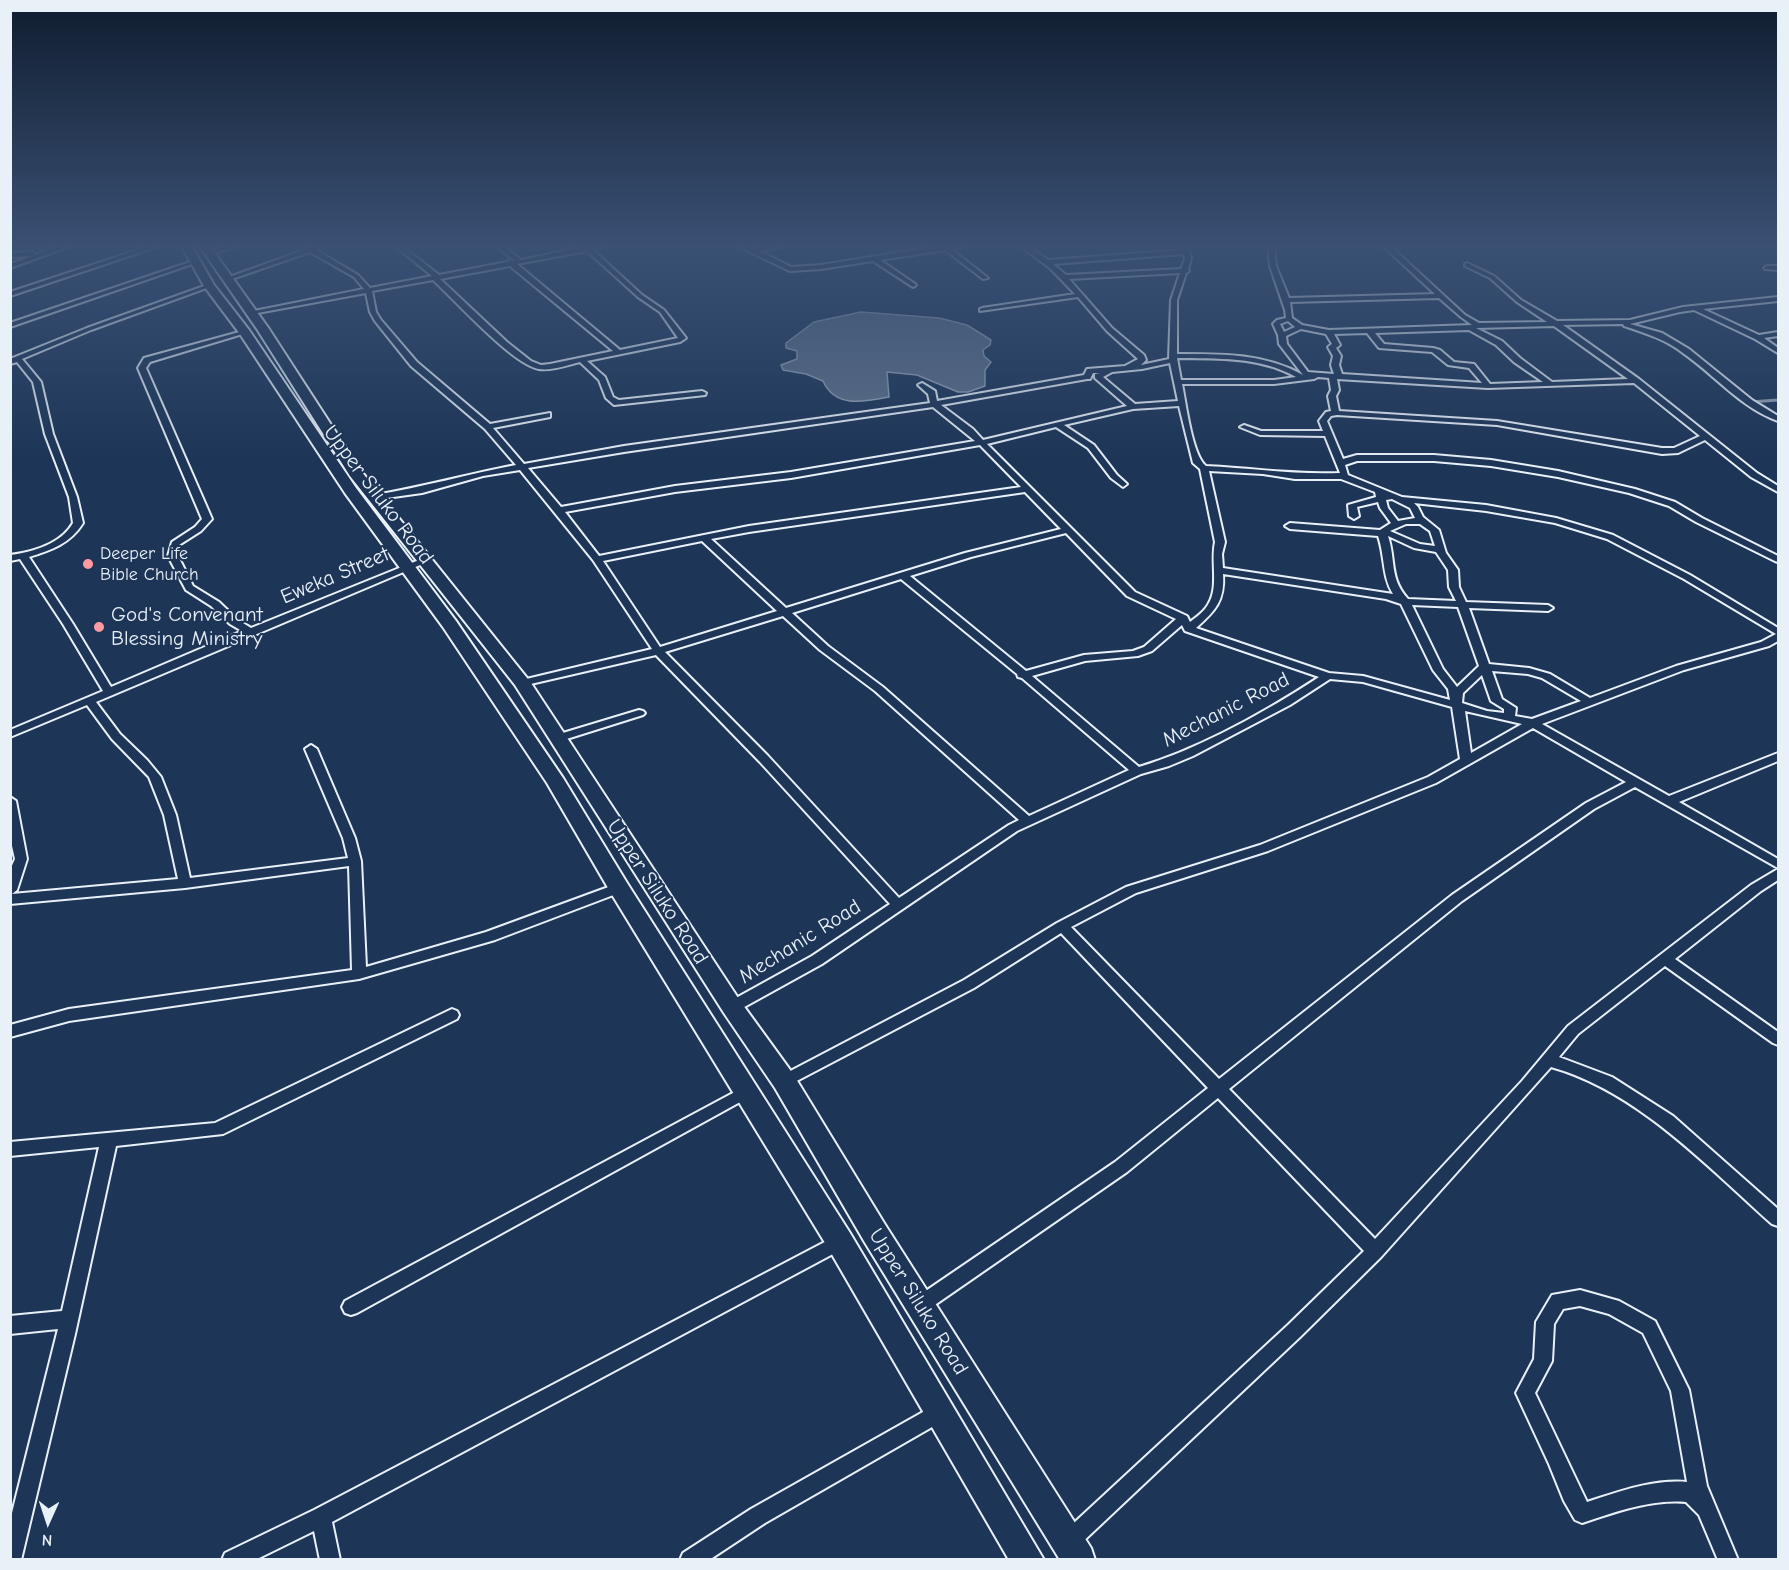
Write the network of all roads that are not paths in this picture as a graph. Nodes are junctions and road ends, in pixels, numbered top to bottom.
1 (27, 318) edge
2 (118, 318) edge
3 (245, 318) edge
4 (263, 318) edge
5 (376, 318) edge
6 (478, 318) edge
7 (578, 318) edge
8 (667, 318) edge
9 (1101, 318) edge
10 (1174, 318) edge
11 (1465, 318) edge
12 (1546, 318) edge
13 (1643, 318) edge
14 (1717, 318) edge
15 (1289, 319) joint
16 (1612, 321) junction
17 (248, 322) junction
18 (1552, 322) junction
19 (10, 325) edge
20 (1474, 326) junction
21 (1300, 327) junction
22 (1363, 330) junction
23 (1329, 332) junction
24 (1779, 334) edge
25 (1282, 335) junction
26 (1758, 337) junction
27 (1779, 351) edge
28 (618, 352) junction
29 (1173, 358) junction
30 (581, 359) junction
31 (15, 361) edge
32 (1112, 369) junction
33 (1530, 369) junction
34 (1319, 376) junction
35 (1336, 377) junction
36 (1304, 378) junction
37 (1636, 381) junction
38 (1178, 382) junction
39 (922, 385) dead end
40 (1488, 386) junction
41 (1524, 386) junction
42 (1552, 386) junction
43 (702, 393) dead end
44 (1181, 400) junction
45 (934, 404) junction
46 (1133, 407) junction
47 (1335, 413) junction
48 (547, 415) dead end
49 (1779, 419) edge
50 (1058, 425) junction
51 (488, 427) junction
52 (1244, 428) dead end
53 (1328, 434) junction
54 (1707, 436) junction
55 (979, 442) junction
56 (1341, 465) junction
57 (522, 466) junction
58 (1204, 468) junction
59 (1342, 476) junction
60 (1123, 484) dead end
61 (1027, 489) junction
62 (1779, 489) edge
63 (1379, 495) junction
64 (375, 498) junction
65 (1397, 498) junction
66 (559, 510) junction
67 (1353, 516) dead end
68 (1423, 521) junction
69 (1396, 524) junction
70 (1290, 526) dead end
71 (1068, 530) junction
72 (1382, 533) junction
73 (704, 538) junction
74 (1440, 550) junction
75 (23, 556) junction
76 (10, 558) edge
77 (597, 559) junction
78 (1779, 559) edge
79 (418, 563) junction
80 (1217, 570) junction
81 (902, 575) junction
82 (1405, 602) junction
83 (1462, 603) junction
84 (1548, 608) dead end
85 (783, 612) junction
86 (1183, 618) junction
87 (1189, 629) junction
88 (251, 632) junction
89 (1777, 638) edge
90 (658, 651) junction
91 (1485, 667) junction
92 (1022, 675) junction
93 (1328, 676) junction
94 (522, 683) junction
95 (110, 692) junction
96 (89, 700) junction
97 (1588, 701) junction
98 (1456, 703) junction
99 (639, 713) dead end
100 (1504, 718) junction
101 (1533, 723) junction
102 (10, 734) edge
103 (557, 738) junction
104 (311, 749) dead end
105 (1779, 757) edge
106 (1466, 760) junction
107 (1137, 771) junction
108 (1636, 781) junction
109 (10, 801) edge
110 (1669, 801) junction
111 (1027, 821) junction
112 (355, 861) junction
113 (1779, 864) edge
114 (1779, 874) edge
115 (185, 883) junction
116 (619, 888) junction
117 (10, 890) edge
118 (10, 899) edge
119 (897, 904) junction
120 (1062, 926) junction
121 (1665, 959) junction
122 (359, 974) junction
123 (732, 1007) junction
124 (452, 1015) dead end
125 (10, 1031) edge
126 (1779, 1039) edge
127 (1547, 1060) junction
128 (784, 1081) junction
129 (1219, 1091) junction
130 (747, 1092) junction
131 (109, 1140) junction
132 (10, 1149) edge
133 (1779, 1219) edge
134 (840, 1242) junction
135 (1375, 1251) junction
136 (920, 1305) junction
137 (351, 1307) dead end
138 (68, 1319) junction
139 (10, 1325) edge
140 (940, 1411) junction
141 (1707, 1509) junction
142 (321, 1517) junction
143 (1074, 1550) edge
144 (11, 1560) edge
145 (232, 1560) edge
146 (330, 1560) edge
147 (690, 1560) edge
148 (1028, 1560) edge
149 (1728, 1560) edge

1 - 19 street
2 - 31 street
3 - 17 main road, Upper Siluko Road
4 - 17 street
5 - 51 street
6 - 30 street
7 - 28 street
8 - 28 street
9 - 32 street
10 - 29 street
11 - 20 street
12 - 18 street
13 - 16 street
14 - 26 street
15 - 21 street
15 - 25 street
16 - 18 street
16 - 49 street
17 - 64 main road, Upper Siluko Road
17 - 79 main road, Upper Siluko Road
17 - 88 street
18 - 20 street
18 - 37 street
20 - 22 street
20 - 33 street
21 - 23 street
21 - 25 street
22 - 23 street
22 - 40 street
23 - 35 street
24 - 26 street
25 - 34 street
26 - 27 street
28 - 30 street
29 - 32 street
29 - 36 street
29 - 38 street
30 - 43 street
31 - 75 street
32 - 45 street
32 - 46 street
33 - 41 street
33 - 42 street
34 - 35 street
34 - 36 street
35 - 40 street
35 - 47 street
36 - 38 street
37 - 42 street
37 - 54 street
38 - 44 street
39 - 45 street
40 - 41 street
41 - 42 street
44 - 46 street
44 - 58 street
45 - 55 street
45 - 57 street
46 - 50 street
47 - 53 street
47 - 54 street
48 - 51 street
50 - 55 street
50 - 60 street
51 - 57 street
52 - 53 street
53 - 56 street
54 - 62 street
55 - 61 street
55 - 66 street
56 - 59 street
56 - 78 street
57 - 64 street
57 - 66 street
58 - 59 street
58 - 80 street
59 - 63 street
61 - 71 street
61 - 73 street
63 - 65 street
63 - 67 street
63 - 69 street
64 - 79 main road, Upper Siluko Road
65 - 68 street
65 - 89 street
66 - 77 street
68 - 69 street
68 - 74 street
69 - 72 street
70 - 72 street
71 - 81 street
71 - 86 street
72 - 74 street
72 - 82 street
73 - 77 street
73 - 85 street
74 - 83 street
75 - 76 street
75 - 95 street
77 - 90 street
79 - 88 street, Eweka Street
79 - 94 main road, Upper Siluko Road
79 - 116 main road, Upper Siluko Road
80 - 82 street
80 - 87 street
81 - 85 street
81 - 92 street
82 - 83 street
82 - 98 street
83 - 84 street
83 - 91 street
85 - 90 street
85 - 111 street
86 - 87 street
86 - 92 street
87 - 93 street
88 - 95 street, Eweka Street
89 - 97 street
90 - 94 street
90 - 119 street
91 - 97 street
91 - 98 street
91 - 100 street
92 - 107 street
93 - 98 street
93 - 107 street, Mechanic Road
94 - 103 main road, Upper Siluko Road
95 - 96 street, Eweka Street
96 - 102 street, Eweka Street
96 - 115 street
97 - 101 street
98 - 100 street
98 - 106 street
99 - 103 street
100 - 101 street
101 - 106 street
101 - 108 street
103 - 123 main road, Upper Siluko Road
104 - 112 street
105 - 110 street
106 - 120 street
107 - 111 street, Mechanic Road
108 - 110 street
108 - 129 street
109 - 117 street
110 - 113 street
111 - 119 street, Mechanic Road
112 - 115 street
112 - 122 street
114 - 121 street
115 - 118 street
116 - 122 street
116 - 130 main road, Upper Siluko Road
119 - 123 street, Mechanic Road
120 - 128 street
120 - 129 street
121 - 126 street
121 - 127 street
122 - 125 street
123 - 128 main road, Upper Siluko Road
124 - 131 street
127 - 133 street
127 - 135 street
128 - 136 main road, Upper Siluko Road
129 - 135 street
129 - 136 street
130 - 134 main road, Upper Siluko Road
130 - 137 street
131 - 132 street
131 - 138 street
134 - 140 main road, Upper Siluko Road
134 - 142 street
135 - 143 street
136 - 143 main road, Upper Siluko Road
138 - 139 street
138 - 144 street
140 - 147 street
140 - 148 main road, Upper Siluko Road
141 - 141 street
141 - 149 street
142 - 145 street
142 - 146 street

